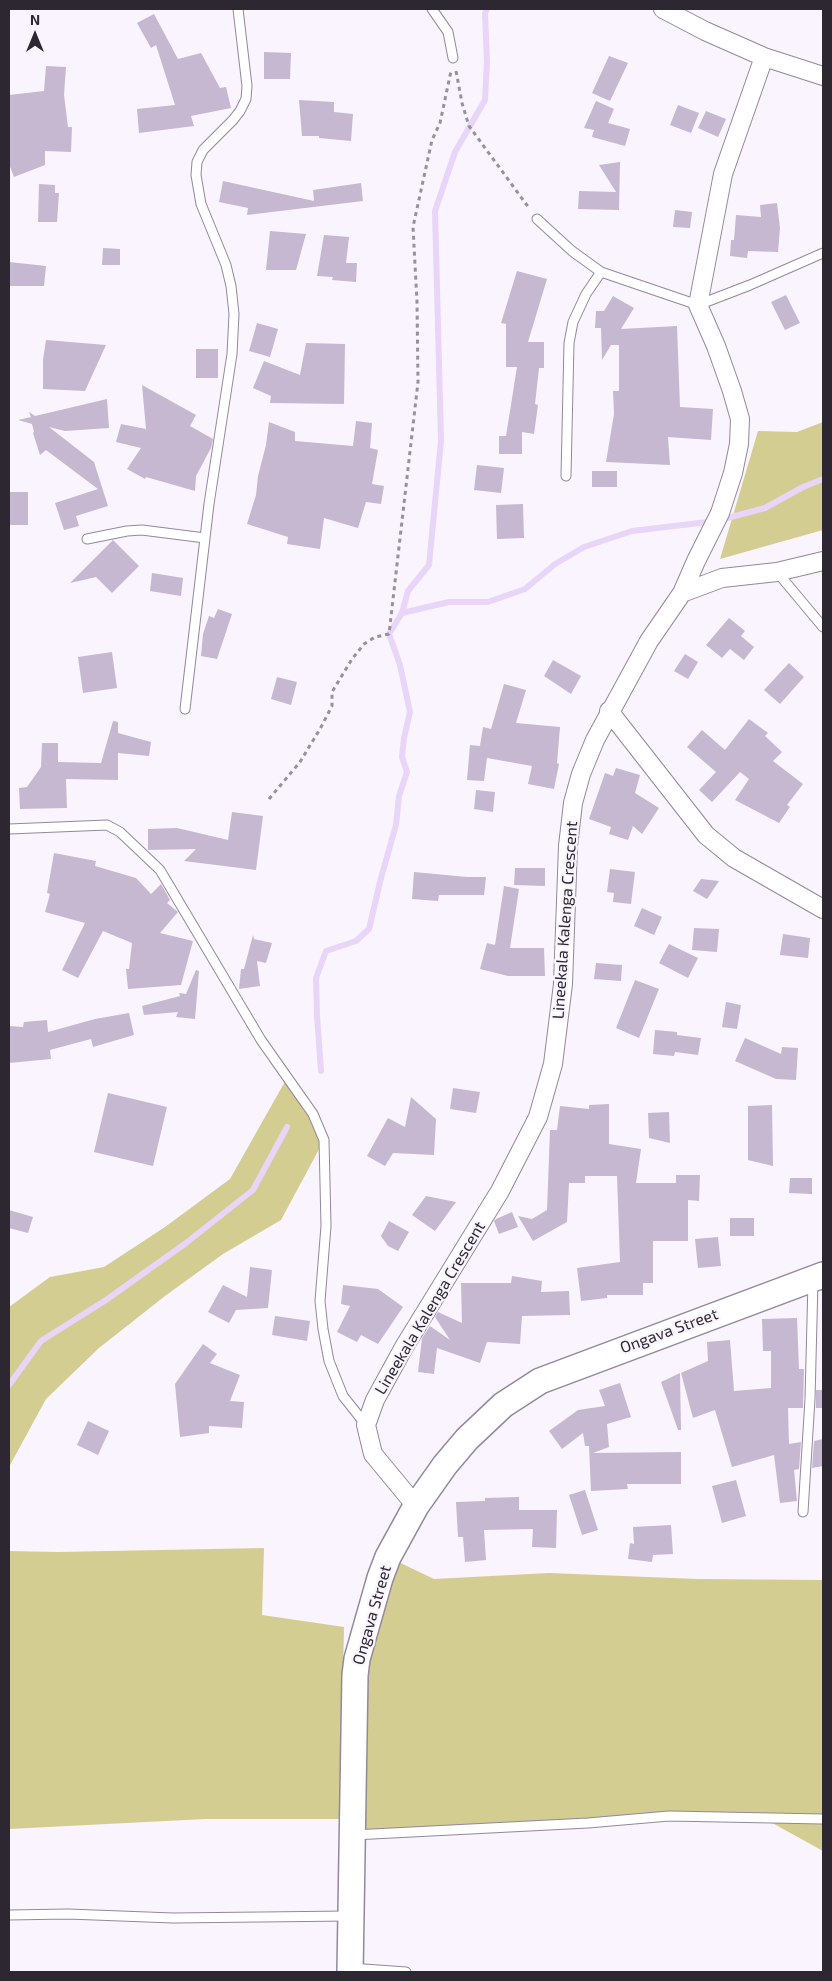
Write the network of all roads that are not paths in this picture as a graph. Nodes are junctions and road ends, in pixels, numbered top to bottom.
1 (238, 9) edge
2 (432, 9) edge
3 (663, 9) edge
4 (764, 57) junction
5 (453, 58) road end
6 (823, 76) edge
7 (537, 219) road end
8 (823, 253) edge
9 (601, 272) junction
10 (698, 305) junction
11 (566, 476) dead end
12 (205, 538) junction
13 (87, 539) dead end
14 (823, 561) edge
15 (777, 572) junction
16 (682, 593) junction
17 (823, 627) edge
18 (185, 709) dead end
19 (609, 711) junction
20 (9, 829) edge
21 (823, 909) edge
22 (818, 1276) edge
23 (366, 1425) junction
24 (416, 1506) junction
25 (802, 1512) dead end
26 (823, 1819) edge
27 (352, 1835) junction
28 (9, 1915) edge
29 (352, 1916) junction
30 (350, 1970) edge
31 (406, 1972) edge

1 - 12 lane
2 - 5 lane
3 - 4 street
4 - 6 street
4 - 10 street
7 - 9 lane
8 - 10 lane
9 - 10 lane
9 - 11 lane
10 - 16 street, Lineekala Kalenga Crescent
12 - 13 lane
12 - 18 lane
14 - 15 street
15 - 16 street
15 - 17 lane
16 - 19 street, Lineekala Kalenga Crescent
19 - 21 street
19 - 23 street, Lineekala Kalenga Crescent
20 - 23 lane
22 - 24 street, Ongava Street
22 - 25 lane
23 - 24 street
24 - 27 street, Ongava Street
26 - 27 lane
27 - 29 street, Ongava Street
28 - 29 lane
29 - 30 street, Ongava Street
30 - 31 lane

